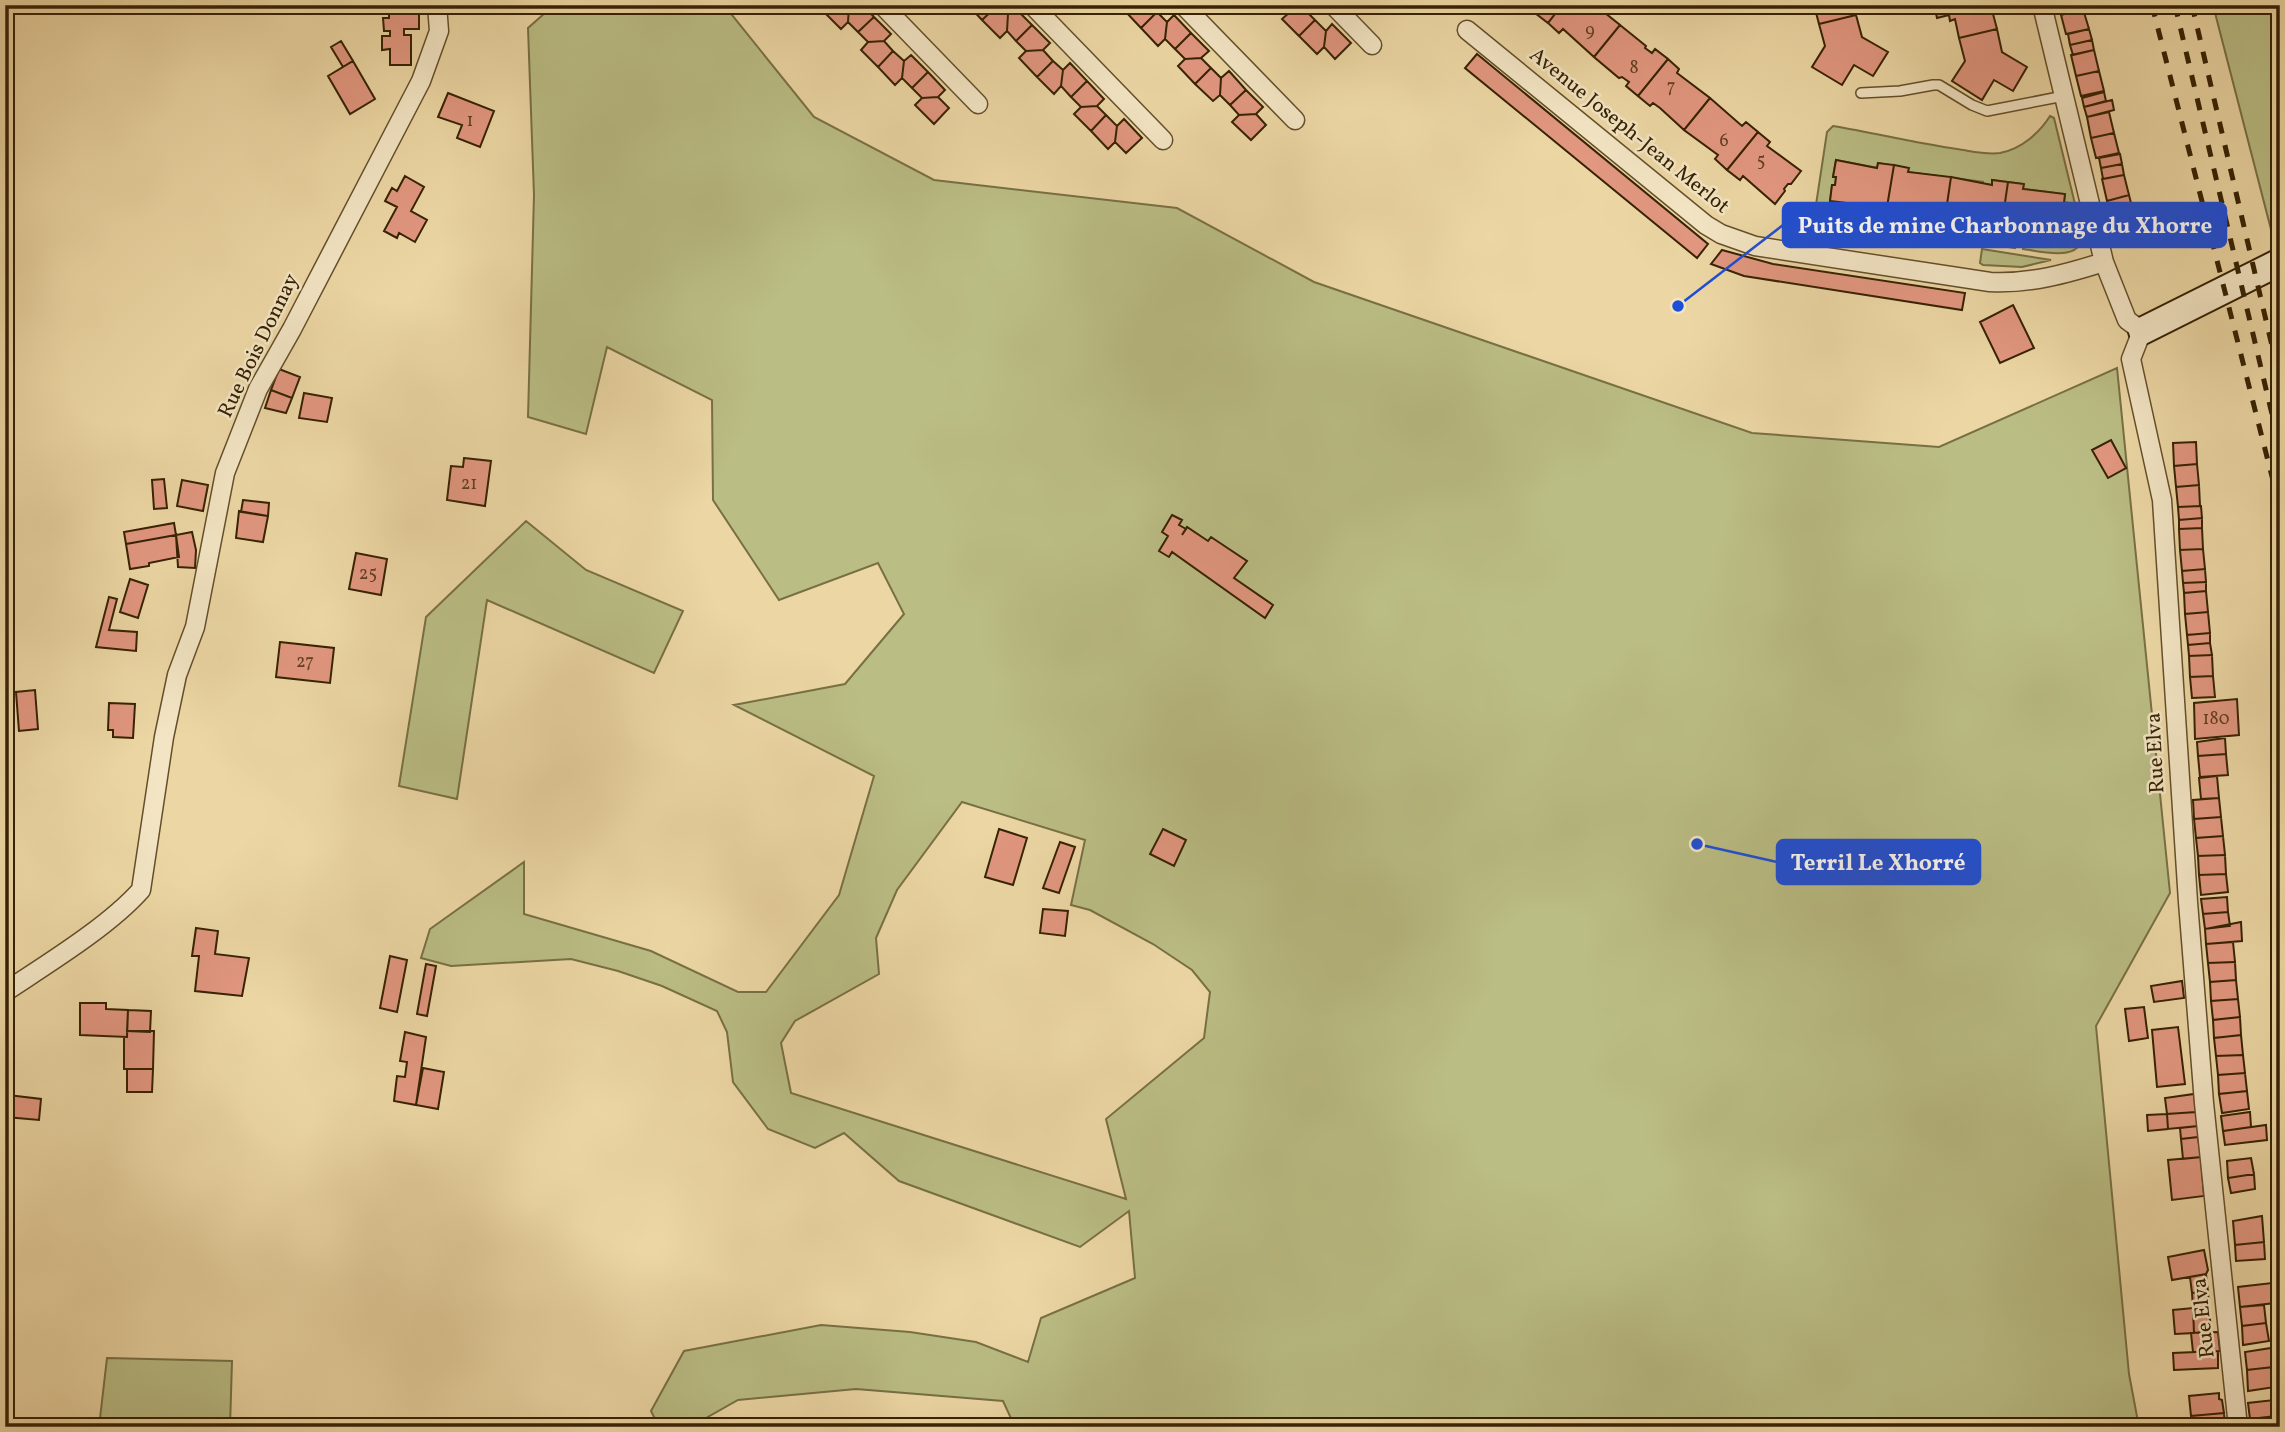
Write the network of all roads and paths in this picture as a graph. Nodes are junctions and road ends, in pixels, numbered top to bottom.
1 (437, 5) edge
2 (882, 5) edge
3 (1032, 5) edge
4 (1183, 5) edge
5 (1333, 5) edge
6 (2042, 5) edge
7 (1467, 30) dead end
8 (1372, 45) dead end
9 (1861, 93) dead end
10 (2064, 96) junction
11 (978, 104) dead end
12 (1294, 120) dead end
13 (1163, 140) dead end
14 (2104, 262) junction
15 (2280, 262) edge
16 (2142, 331) junction
17 (5, 992) edge
18 (2238, 1427) edge

1 - 17 street, Rue Bois Donnay
2 - 11 street
3 - 13 street
4 - 12 street
5 - 8 street
6 - 10 street
7 - 14 street, Avenue Joseph-Jean Merlot
9 - 10 lane
10 - 14 street
14 - 16 street
15 - 16 street
16 - 18 street, Rue Elva

